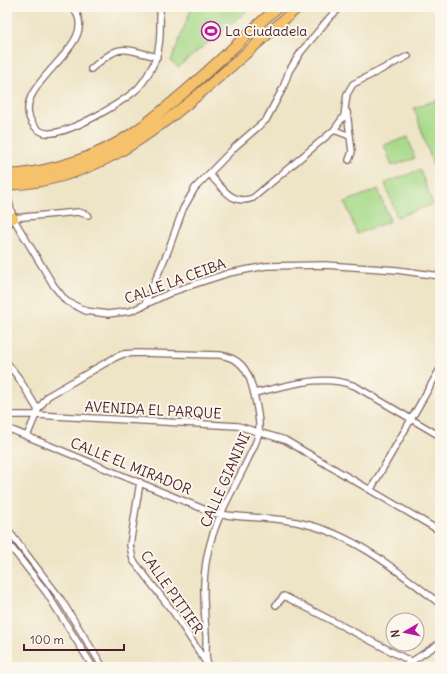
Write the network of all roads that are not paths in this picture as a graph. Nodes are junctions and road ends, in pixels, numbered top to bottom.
1 (72, 7) edge
2 (160, 7) edge
3 (278, 7) edge
4 (298, 7) edge
5 (341, 7) edge
6 (408, 56) dead end
7 (157, 57) junction
8 (91, 69) dead end
9 (347, 107) junction
10 (334, 130) junction
11 (350, 136) junction
12 (349, 160) dead end
13 (209, 174) junction
14 (7, 175) edge
15 (7, 185) edge
16 (7, 194) edge
17 (88, 215) dead end
18 (9, 221) edge
19 (440, 276) edge
20 (144, 306) junction
21 (7, 363) edge
22 (440, 369) edge
23 (254, 393) junction
24 (37, 413) junction
25 (7, 415) edge
26 (410, 418) junction
27 (7, 428) edge
28 (259, 431) junction
29 (27, 436) junction
30 (440, 436) edge
31 (140, 482) junction
32 (371, 489) junction
33 (221, 514) junction
34 (7, 529) edge
35 (440, 531) edge
36 (7, 542) edge
37 (440, 604) edge
38 (276, 605) dead end
39 (440, 643) edge
40 (410, 661) junction
41 (208, 665) edge
42 (93, 667) edge
43 (103, 667) edge
44 (403, 667) edge

1 - 7 street
2 - 7 street
3 - 14 highway
4 - 15 highway
5 - 13 street
6 - 9 street
7 - 8 street
9 - 10 street
9 - 11 street
10 - 11 street
10 - 13 street
11 - 12 street
13 - 20 street
16 - 18 street, CALLE LA CEIBA
17 - 18 street
18 - 20 street, CALLE LA CEIBA
19 - 20 street, CALLE LA CEIBA
21 - 24 street
22 - 26 street
23 - 24 street, CALLE GIANINI
23 - 26 street
23 - 28 street, CALLE GIANINI
24 - 25 street, AVENIDA EL PARQUE
24 - 28 street, AVENIDA EL PARQUE
24 - 29 street, CALLE GIANINI
26 - 30 street
26 - 32 street
27 - 29 street, CALLE EL MIRADOR
28 - 32 street, AVENIDA EL PARQUE
28 - 33 street, CALLE GIANINI
29 - 31 street, CALLE EL MIRADOR
31 - 33 street, CALLE EL MIRADOR
31 - 41 street, CALLE PITTIER
32 - 35 street, AVENIDA EL PARQUE
33 - 37 street, CALLE EL MIRADOR
33 - 41 street, CALLE GIANINI
34 - 43 street
36 - 42 street
38 - 40 street
39 - 40 street
40 - 44 street

